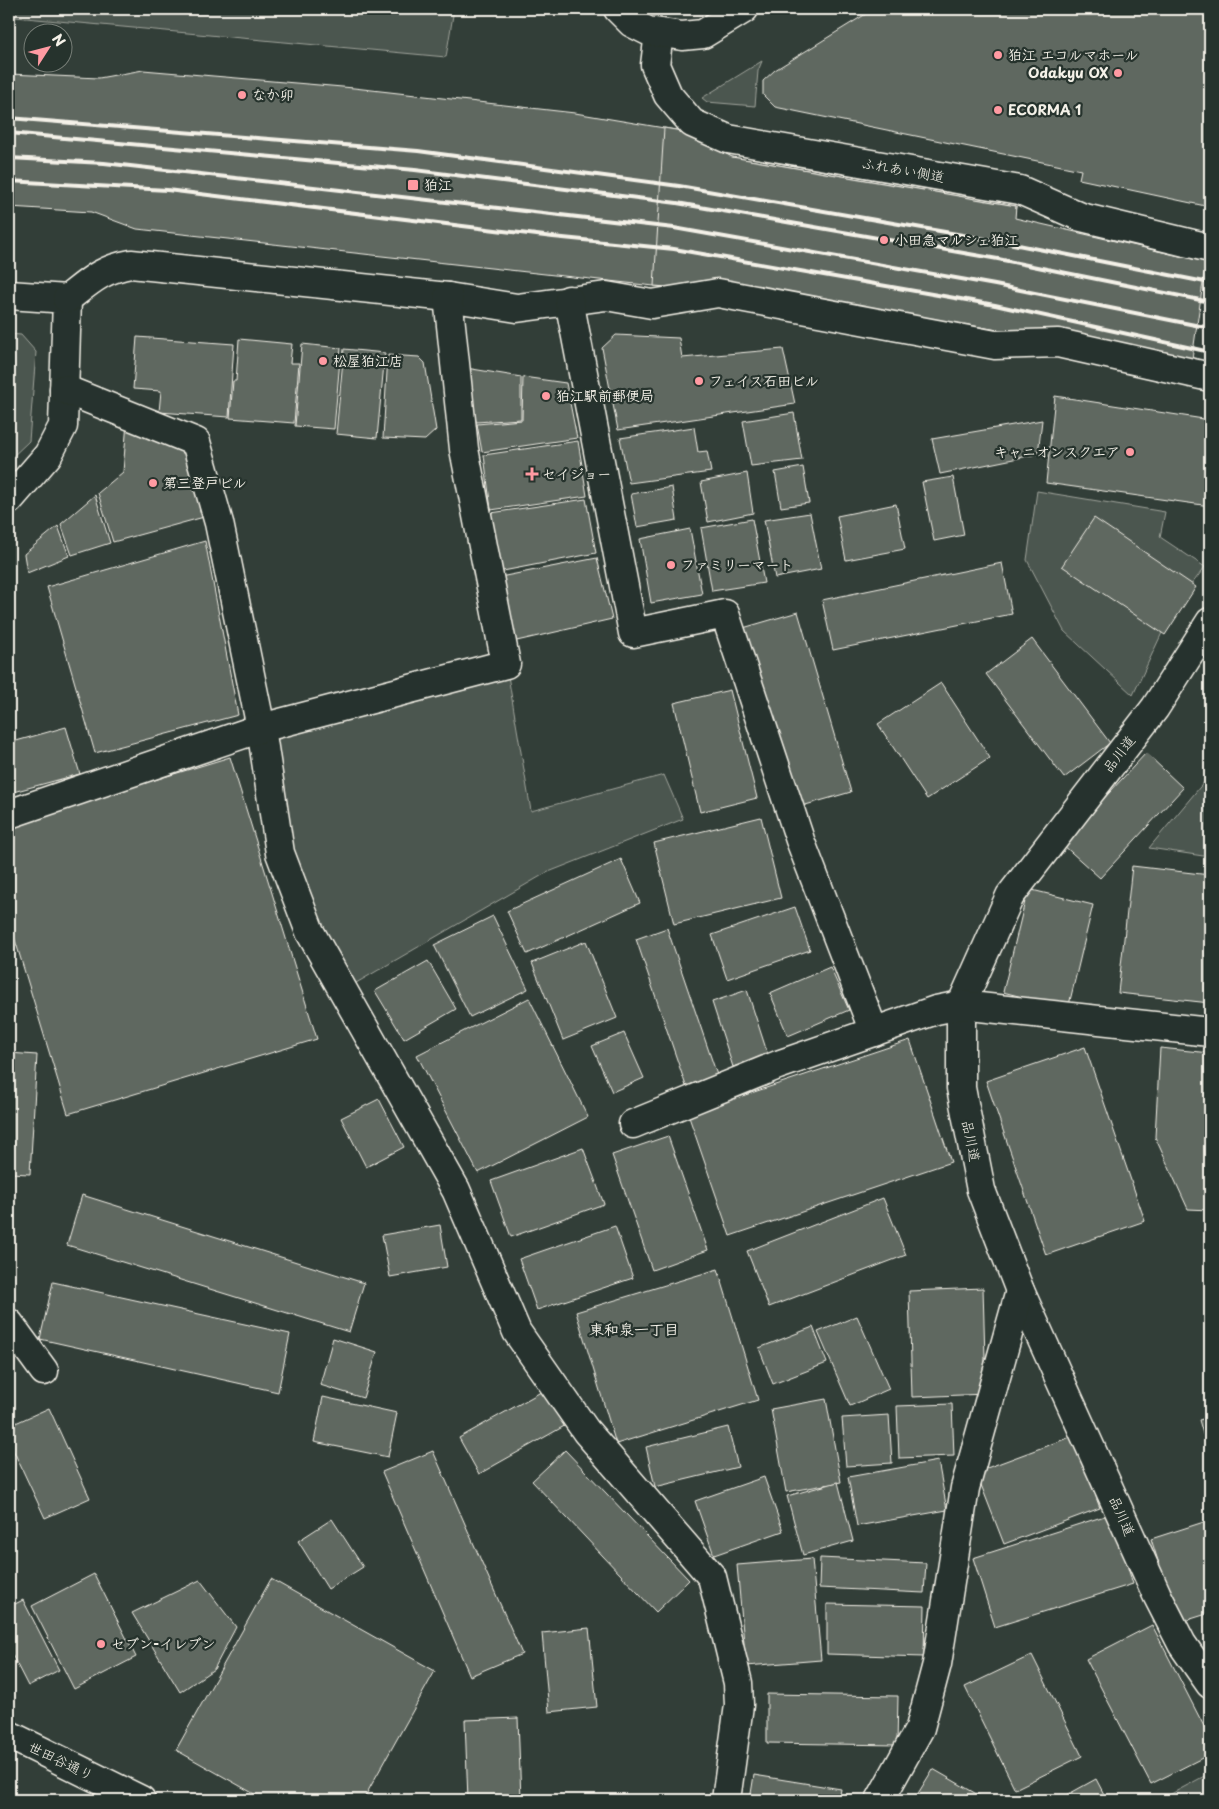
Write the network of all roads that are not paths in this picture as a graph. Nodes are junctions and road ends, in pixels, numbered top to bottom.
1 (618, 9) edge
2 (744, 9) edge
3 (658, 33) junction
4 (1210, 248) edge
5 (9, 295) edge
6 (448, 297) junction
7 (67, 300) junction
8 (569, 300) junction
9 (1210, 377) edge
10 (64, 389) junction
11 (11, 495) edge
12 (1210, 622) edge
13 (261, 728) junction
14 (9, 814) edge
15 (961, 1005) junction
16 (874, 1032) junction
17 (1210, 1032) edge
18 (633, 1124) dead end
19 (1020, 1291) junction
20 (9, 1323) edge
21 (44, 1372) dead end
22 (1210, 1684) edge
23 (9, 1735) edge
24 (141, 1800) edge
25 (726, 1800) edge
26 (880, 1800) edge

1 - 3 street
2 - 3 street
3 - 4 street, ふれあい側道
5 - 7 street
6 - 7 street
6 - 8 street
6 - 13 street
7 - 10 street
8 - 9 street
8 - 16 street
10 - 11 street
10 - 13 street
12 - 15 street, 品川道
13 - 14 street
13 - 25 street
15 - 16 street
15 - 17 street
15 - 19 street, 品川道
16 - 18 street
19 - 22 street, 品川道
19 - 26 street
20 - 21 street
23 - 24 street, 世田谷通り

